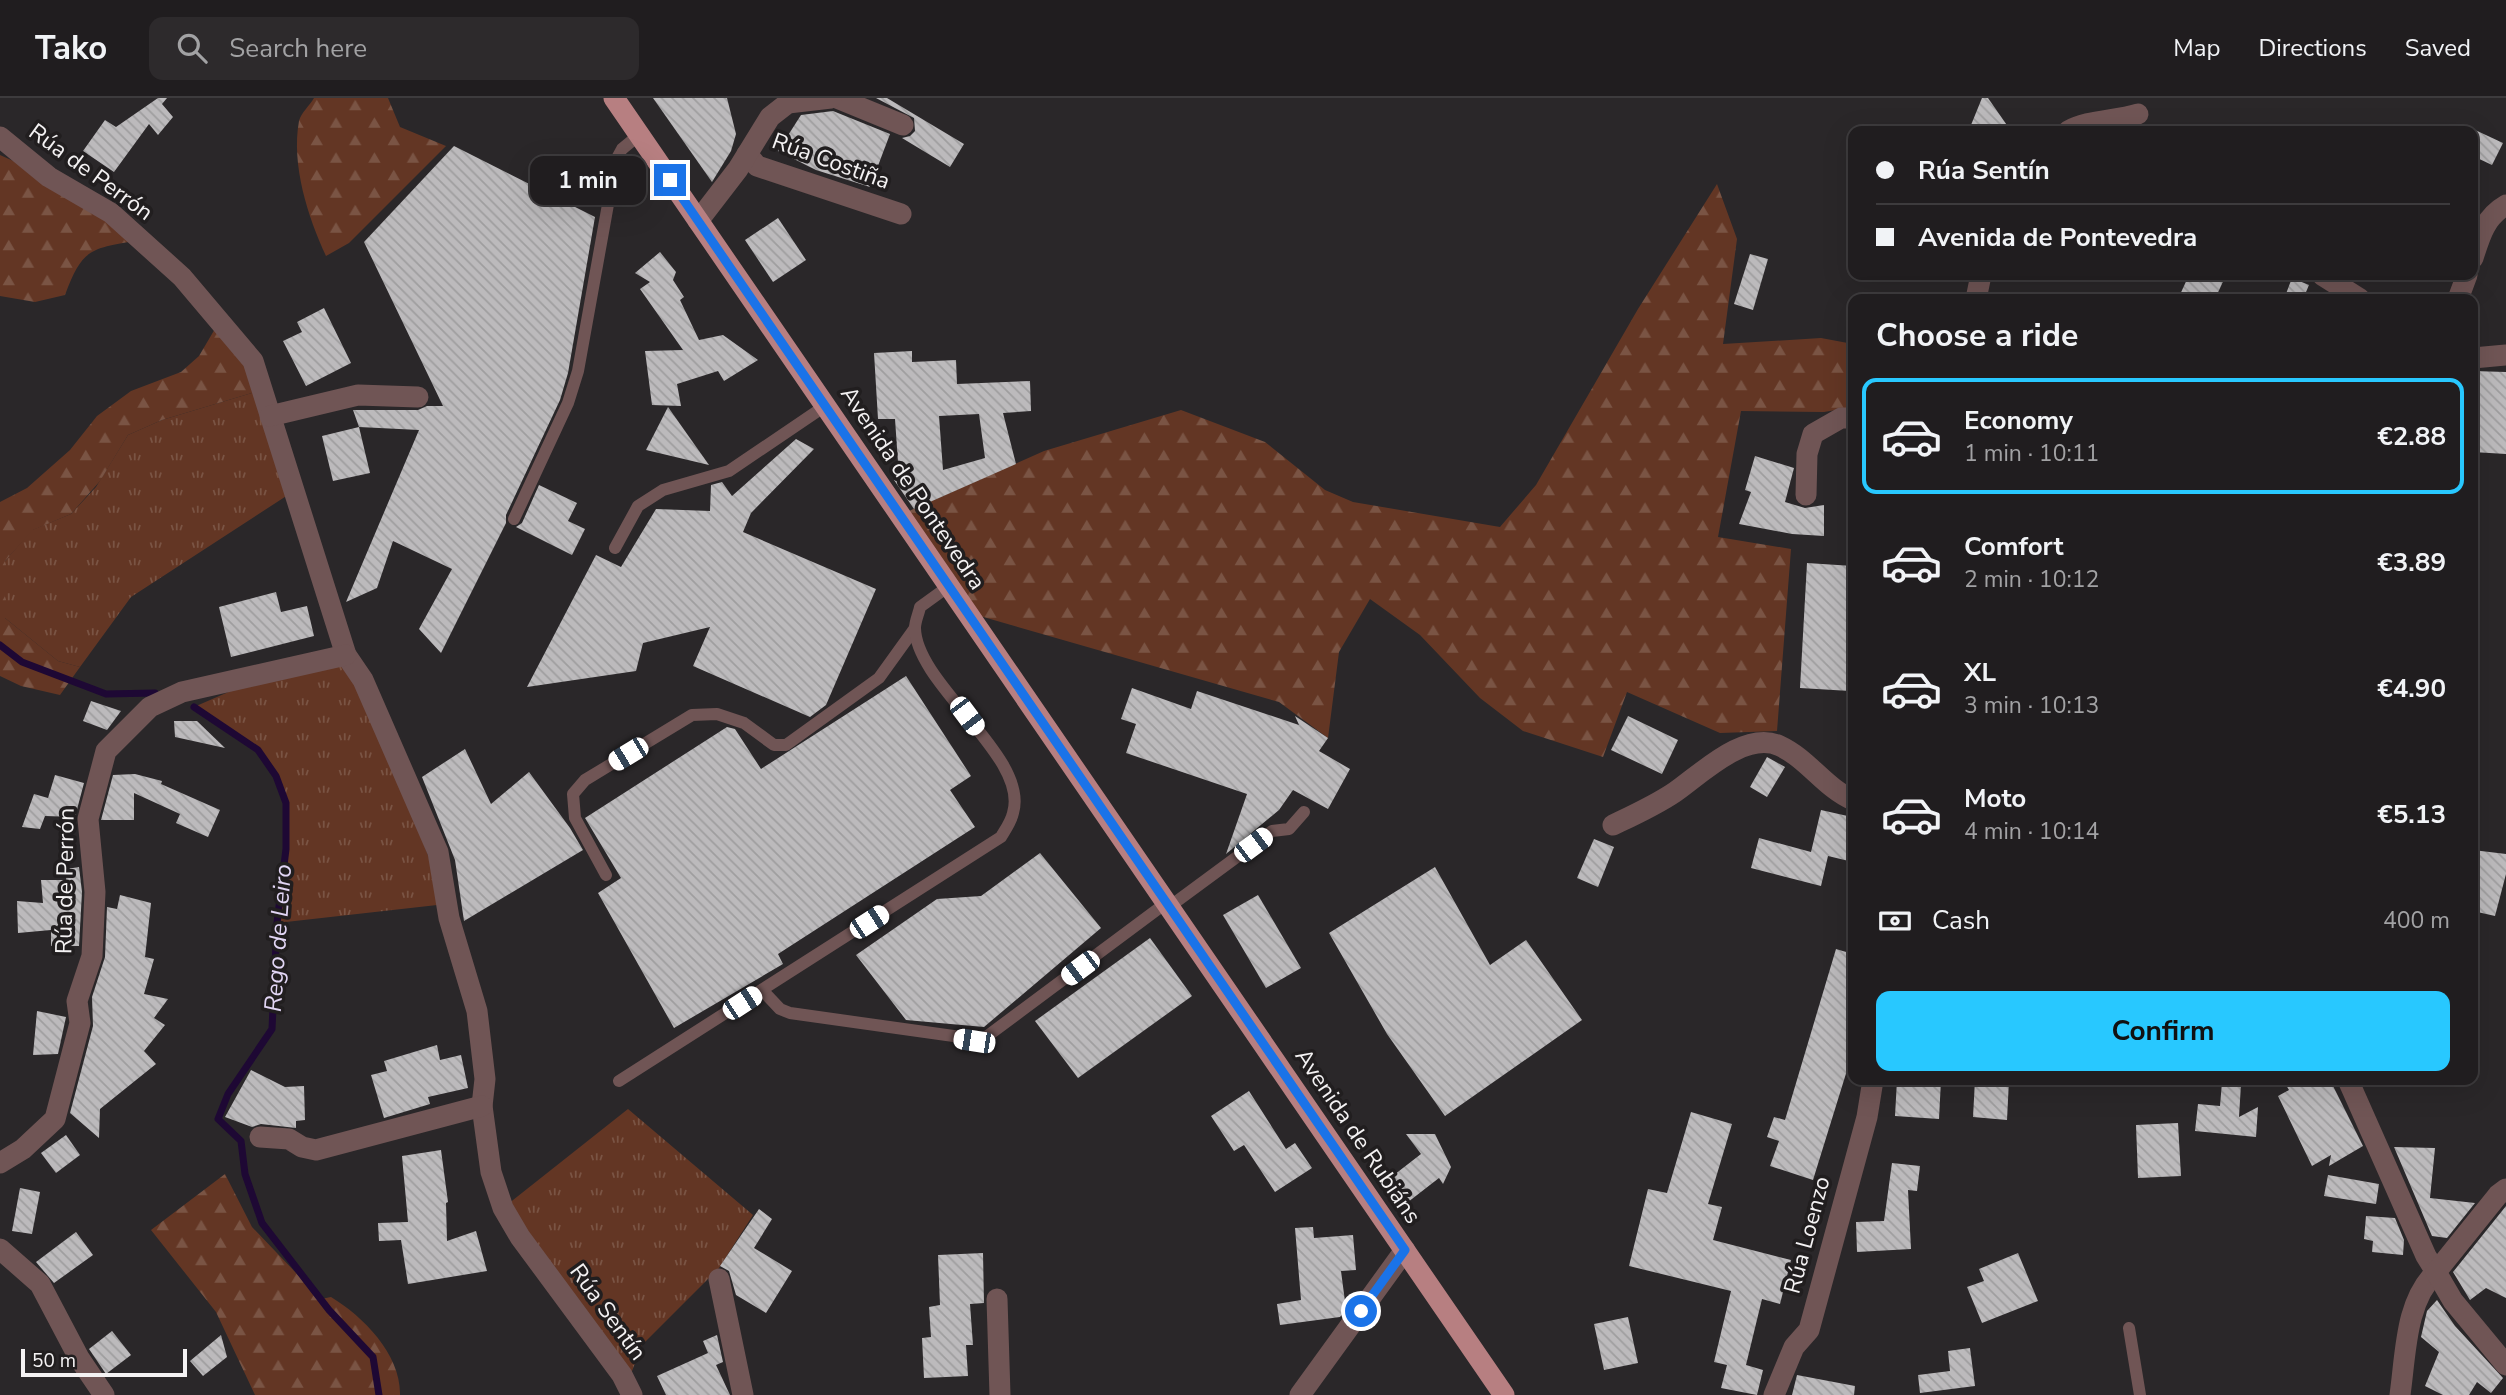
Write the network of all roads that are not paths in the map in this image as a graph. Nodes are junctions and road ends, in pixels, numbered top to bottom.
1 (614, 98) edge
2 (831, 98) edge
3 (837, 98) edge
4 (2142, 114) edge
5 (903, 125) dead end
6 (2077, 126) edge
7 (639, 135) junction
8 (0, 137) edge
9 (747, 154) junction
10 (2506, 205) edge
11 (901, 214) dead end
12 (698, 221) junction
13 (2478, 244) edge
14 (2330, 280) edge
15 (2352, 294) edge
16 (2506, 355) edge
17 (2478, 358) edge
18 (418, 397) dead end
19 (825, 406) junction
20 (270, 416) junction
21 (1848, 418) edge
22 (1806, 495) dead end
23 (514, 519) dead end
24 (615, 548) dead end
25 (949, 586) junction
26 (915, 628) junction
27 (346, 655) junction
28 (1848, 798) edge
29 (1304, 812) dead end
30 (1613, 825) dead end
31 (606, 875) dead end
32 (1168, 905) junction
33 (762, 990) junction
34 (619, 1082) dead end
35 (1872, 1085) edge
36 (2350, 1085) edge
37 (482, 1105) junction
38 (260, 1137) dead end
39 (0, 1163) edge
40 (2506, 1189) edge
41 (0, 1249) edge
42 (1405, 1250) junction
43 (538, 1262) joint
44 (2436, 1272) junction
45 (719, 1279) dead end
46 (996, 1299) dead end
47 (2129, 1328) dead end
48 (2506, 1365) edge
49 (104, 1395) edge
50 (632, 1395) edge
51 (743, 1395) edge
52 (1000, 1395) edge
53 (1300, 1395) edge
54 (1504, 1395) edge
55 (1774, 1395) edge
56 (2140, 1395) edge
57 (2400, 1395) edge

1 - 7 main road, Avenida de Pontevedra
2 - 9 street, Rúa Costiña
3 - 5 street
4 - 6 street
7 - 12 main road, Avenida de Pontevedra
7 - 23 lane
8 - 20 street, Rúa de Perrón
9 - 11 street, Rúa Costiña
9 - 12 street, Rúa Costiña
10 - 13 street
12 - 19 main road, Avenida de Pontevedra
14 - 15 street
16 - 17 street
18 - 20 street
19 - 24 lane
19 - 25 main road, Avenida de Pontevedra
20 - 27 street, Rúa de Perrón
21 - 22 street
25 - 26 lane
25 - 32 main road, Avenida de Pontevedra
26 - 31 lane
26 - 33 lane
27 - 37 street, Rúa de Perrón
27 - 39 street, Rúa de Perrón
28 - 30 street
29 - 32 lane
32 - 33 lane
32 - 42 main road, Avenida de Rubiáns
33 - 34 lane
35 - 55 street, Rúa Loenzo
36 - 44 street
37 - 38 street
37 - 43 street, Rúa de Perrón
40 - 44 street
41 - 49 street
42 - 53 street
42 - 54 main road, Avenida de Rubiáns
43 - 50 street, Rúa Sentín
44 - 48 street
44 - 57 street
45 - 51 street
46 - 52 street
47 - 56 lane

